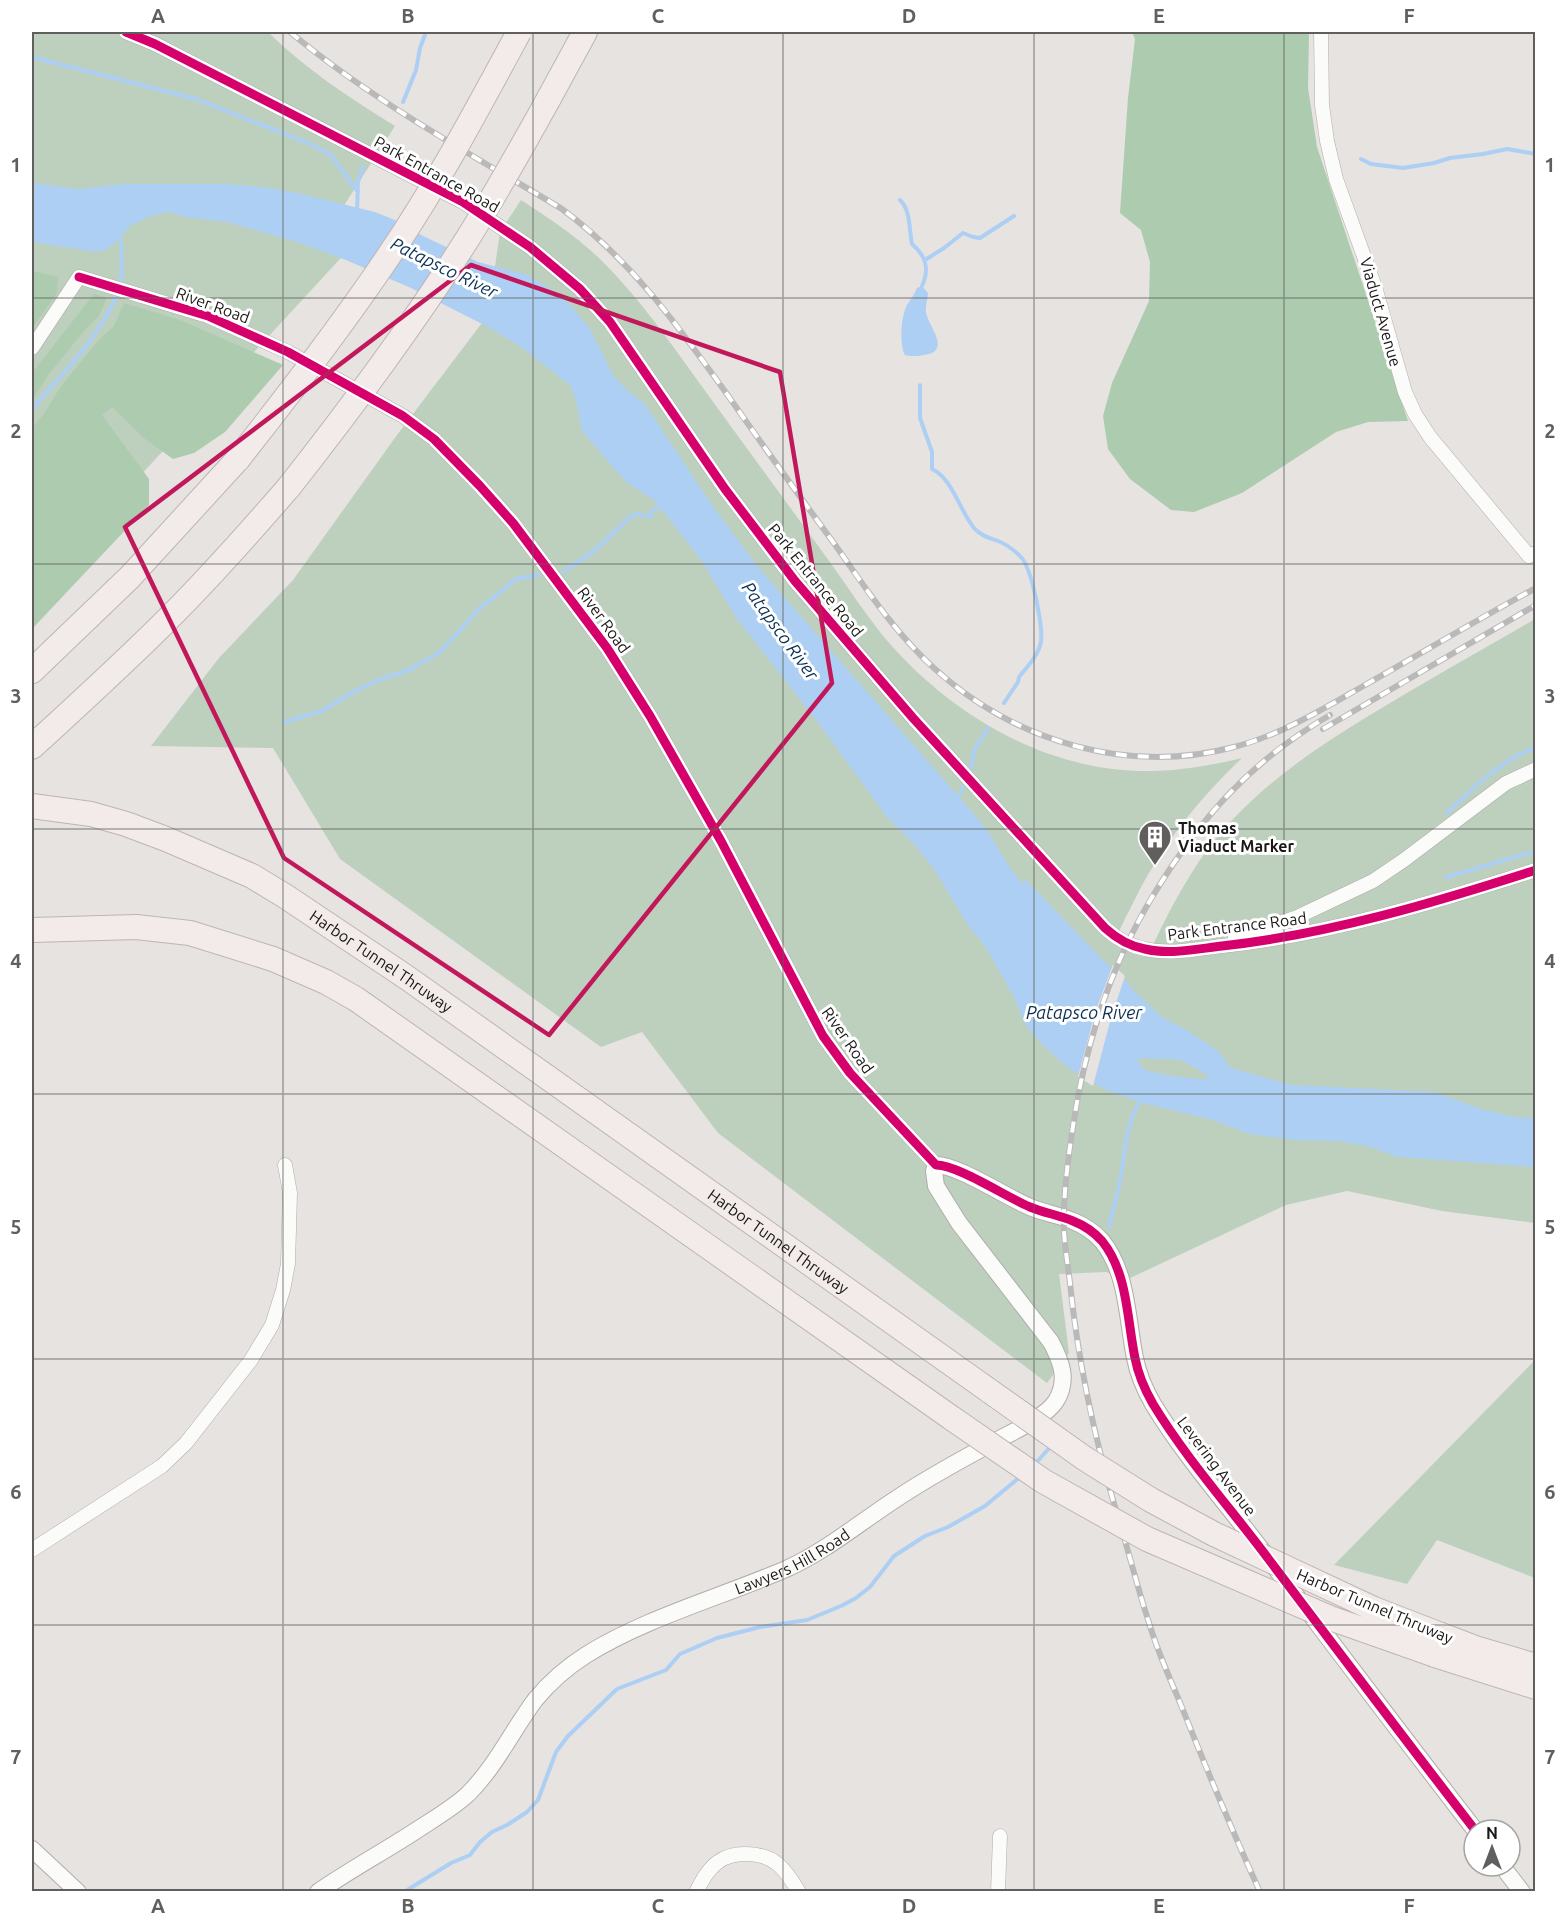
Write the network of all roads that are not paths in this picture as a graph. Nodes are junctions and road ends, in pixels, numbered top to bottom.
1 (126, 32) edge
2 (519, 32) edge
3 (585, 32) edge
4 (1321, 32) edge
5 (32, 348) edge
6 (1532, 554) edge
7 (32, 671) edge
8 (32, 747) edge
9 (1536, 769) edge
10 (32, 806) edge
11 (1536, 870) edge
12 (32, 930) edge
13 (1196, 949) junction
14 (285, 1165) dead end
15 (936, 1166) junction
16 (32, 1550) edge
17 (1438, 1645) junction
18 (1536, 1666) edge
19 (1536, 1687) edge
20 (1466, 1818) edge
21 (1000, 1836) dead end
22 (32, 1849) edge
23 (1511, 1878) edge
24 (78, 1892) edge
25 (318, 1892) edge
26 (696, 1892) edge
27 (799, 1892) edge
28 (998, 1892) edge
29 (1522, 1892) edge

1 - 13 street, Park Entrance Road
2 - 7 highway, bridge
3 - 8 highway, bridge
4 - 6 street, Viaduct Avenue
5 - 15 street, River Road
9 - 13 street, Park Entrance Road
10 - 17 highway, Harbor Tunnel Thruway, bridge
11 - 13 street, Park Entrance Road
12 - 17 highway, Harbor Tunnel Thruway, bridge
14 - 16 street
15 - 20 street, Levering Avenue
15 - 25 street, Lawyers Hill Road
17 - 18 highway, Harbor Tunnel Thruway
17 - 19 highway, Harbor Tunnel Thruway
21 - 28 street
22 - 24 street
23 - 29 street
26 - 27 street

